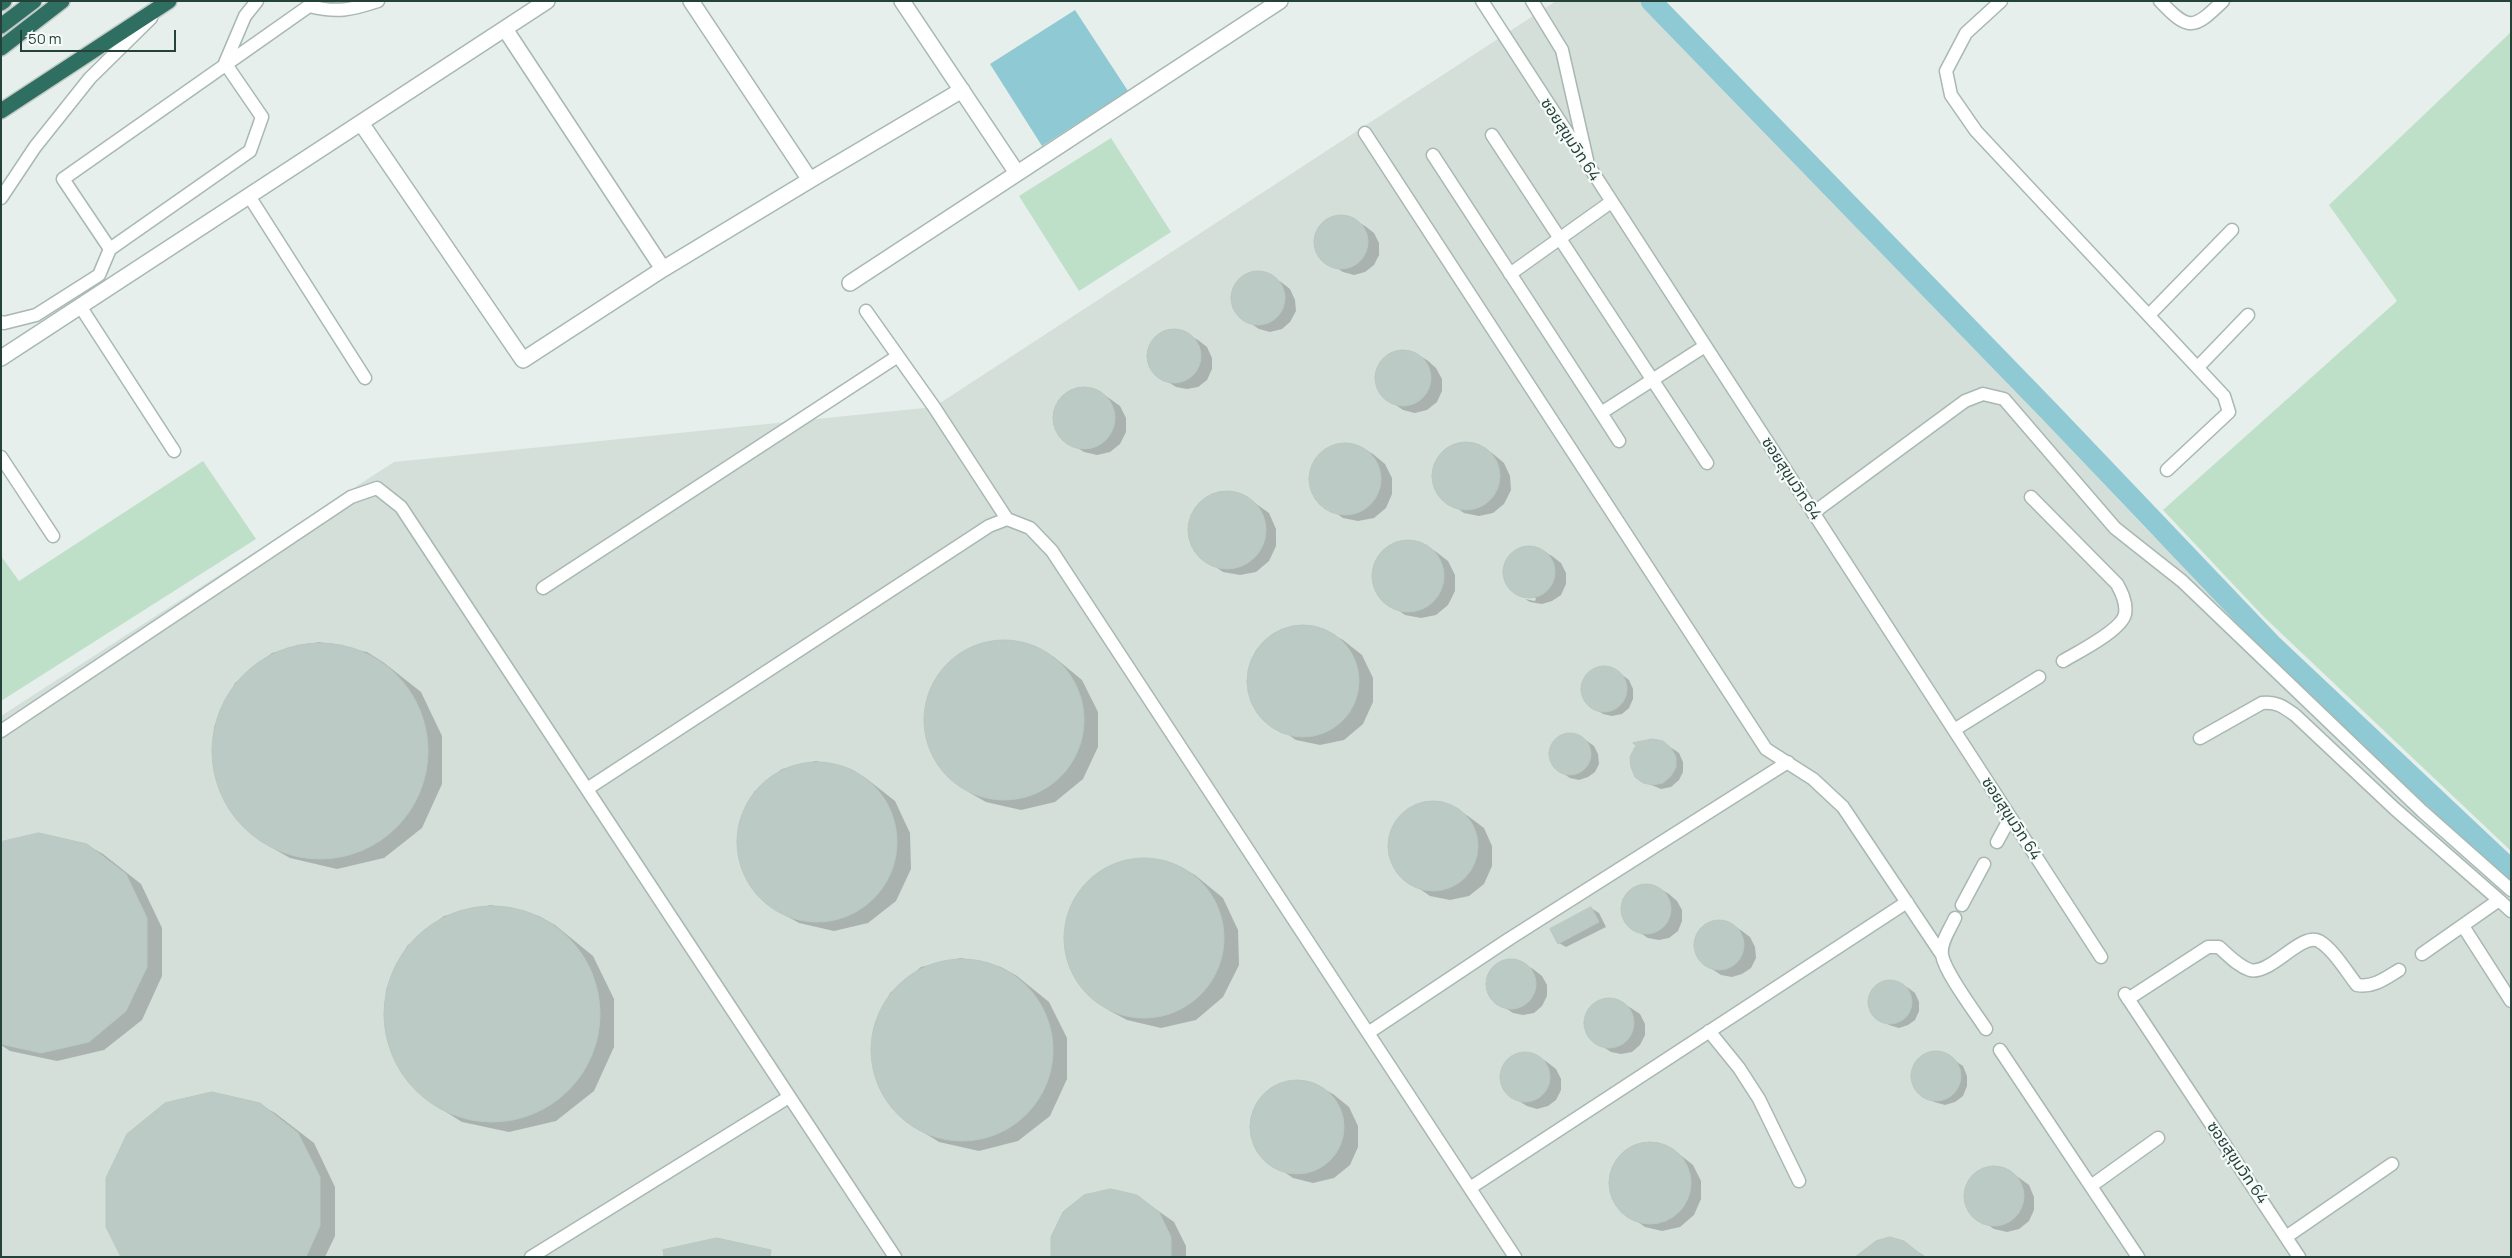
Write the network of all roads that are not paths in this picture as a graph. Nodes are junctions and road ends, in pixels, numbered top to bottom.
1 (34, 1) edge
2 (62, 1) edge
3 (257, 1) edge
4 (378, 1) edge
5 (547, 1) edge
6 (691, 1) edge
7 (902, 1) edge
8 (1280, 1) edge
9 (1482, 1) edge
10 (1532, 1) edge
11 (2001, 1) edge
12 (2160, 1) edge
13 (2223, 1) edge
14 (166, 3) edge
15 (310, 4) edge
16 (1, 26) edge
17 (505, 28) junction
18 (1, 48) edge
19 (225, 63) junction
20 (962, 90) junction
21 (1, 110) edge
22 (361, 123) junction
23 (1365, 133) dead end
24 (1492, 136) dead end
25 (1433, 155) dead end
26 (1590, 170) junction
27 (1017, 173) junction
28 (810, 180) junction
29 (249, 196) junction
30 (1, 198) edge
31 (1611, 202) junction
32 (2232, 230) dead end
33 (1559, 240) junction
34 (110, 249) junction
35 (663, 269) junction
36 (1510, 274) junction
37 (850, 283) dead end
38 (80, 306) junction
39 (866, 311) dead end
40 (2248, 315) dead end
41 (2149, 316) junction
42 (1, 322) edge
43 (1705, 346) junction
44 (898, 356) junction
45 (1, 358) edge
46 (2198, 368) junction
47 (365, 378) dead end
48 (1652, 380) junction
49 (1601, 413) junction
50 (1619, 441) dead end
51 (174, 451) dead end
52 (1, 457) edge
53 (1707, 463) dead end
54 (2167, 470) dead end
55 (2031, 496) dead end
56 (1813, 513) junction
57 (1007, 519) junction
58 (53, 536) dead end
59 (543, 588) dead end
60 (2063, 661) dead end
61 (2039, 676) dead end
62 (1954, 730) junction
63 (1, 731) edge
64 (2200, 738) dead end
65 (1788, 762) junction
66 (587, 789) junction
67 (2010, 818) junction
68 (1997, 842) dead end
69 (1984, 864) dead end
70 (2511, 890) edge
71 (2499, 900) junction
72 (1907, 902) junction
73 (1962, 905) dead end
74 (2511, 911) edge
75 (1955, 918) dead end
76 (2463, 926) junction
77 (2422, 954) dead end
78 (1942, 955) junction
79 (2101, 957) dead end
80 (2399, 970) dead end
81 (2511, 1001) edge
82 (1986, 1029) dead end
83 (1710, 1031) junction
84 (1368, 1033) junction
85 (2000, 1050) dead end
86 (789, 1097) junction
87 (2158, 1138) dead end
88 (2392, 1164) dead end
89 (1798, 1181) dead end
90 (2091, 1186) junction
91 (1470, 1188) junction
92 (2286, 1236) junction
93 (531, 1257) edge
94 (895, 1257) edge
95 (1515, 1257) edge
96 (2138, 1257) edge
97 (2299, 1257) edge

1 - 16 highway
2 - 18 highway
3 - 19 lane
4 - 15 lane
5 - 17 street
6 - 28 street
7 - 20 street
8 - 27 street
9 - 26 lane, ซอยสุขุมวิท 64
10 - 26 lane
11 - 41 lane
12 - 13 lane
14 - 21 highway
14 - 30 lane
15 - 19 lane
17 - 22 street
17 - 35 street
19 - 34 lane
19 - 34 lane
20 - 27 street
20 - 28 street
22 - 29 street
22 - 35 street
23 - 65 lane
24 - 33 lane
25 - 36 lane
26 - 31 lane, ซอยสุขุมวิท 64
27 - 37 street
28 - 35 street
29 - 38 street
29 - 47 lane
31 - 33 lane
31 - 43 lane, ซอยสุขุมวิท 64
32 - 41 lane
33 - 36 lane
33 - 48 lane
34 - 42 lane
36 - 49 lane
38 - 45 street
38 - 51 lane
39 - 44 lane
40 - 46 lane
41 - 46 lane
43 - 48 lane
43 - 56 lane, ซอยสุขุมวิท 64
44 - 57 lane
44 - 59 lane
46 - 54 lane
48 - 49 lane
48 - 53 lane
49 - 50 lane
52 - 58 lane
55 - 60 lane
56 - 62 lane, ซอยสุขุมวิท 64
56 - 70 lane
57 - 66 lane
57 - 84 lane
61 - 62 lane
62 - 67 lane, ซอยสุขุมวิท 64
63 - 66 lane
64 - 71 lane
65 - 72 lane
65 - 84 lane
66 - 86 lane
67 - 68 lane
67 - 79 lane, ซอยสุขุมวิท 64
69 - 73 lane
71 - 74 lane
71 - 76 lane
72 - 78 lane
72 - 83 lane
75 - 78 lane
76 - 77 lane
76 - 81 lane
78 - 82 lane
80 - 92 lane, ซอยสุขุมวิท 64
83 - 89 lane
83 - 91 lane
84 - 91 lane
85 - 90 lane
86 - 93 lane
86 - 94 lane
87 - 90 lane
88 - 92 lane
90 - 96 lane
91 - 95 lane
92 - 97 lane, ซอยสุขุมวิท 64

